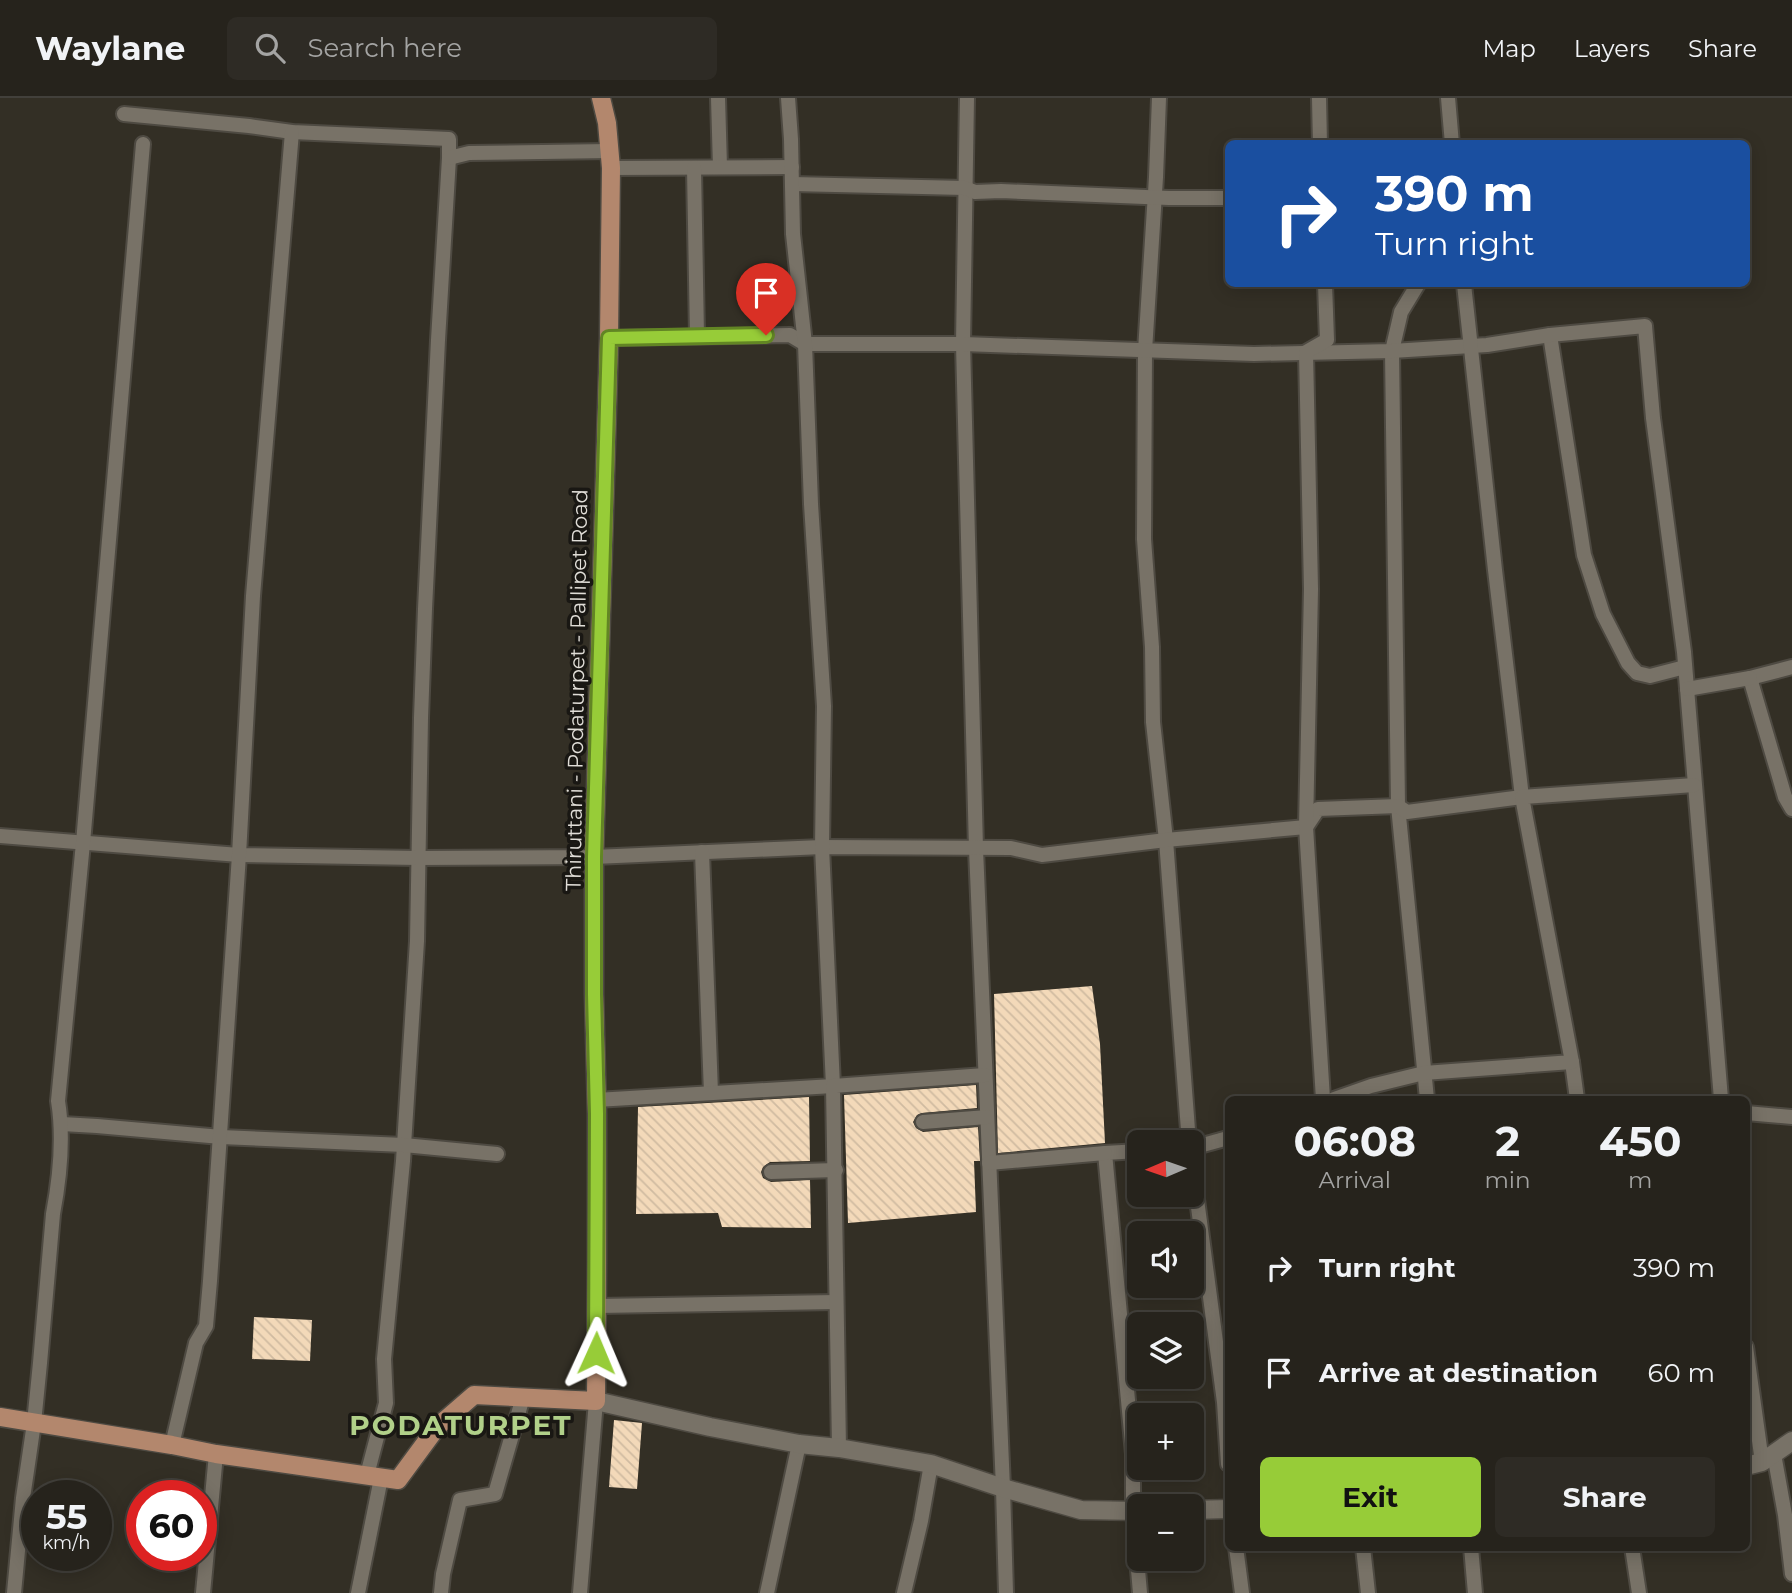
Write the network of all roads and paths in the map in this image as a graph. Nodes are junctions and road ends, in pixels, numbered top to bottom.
1 (601, 98) edge
2 (718, 98) edge
3 (788, 98) edge
4 (967, 98) edge
5 (1159, 98) edge
6 (1319, 98) edge
7 (1448, 98) edge
8 (124, 114) dead end
9 (292, 132) junction
10 (1320, 140) edge
11 (1452, 140) edge
12 (143, 145) dead end
13 (449, 158) junction
14 (610, 160) junction
15 (694, 167) junction
16 (720, 167) junction
17 (792, 167) junction
18 (792, 184) junction
19 (965, 188) junction
20 (1155, 197) junction
21 (1225, 198) edge
22 (1325, 287) edge
23 (1416, 287) edge
24 (1464, 287) edge
25 (1550, 335) junction
26 (696, 336) junction
27 (609, 338) junction
28 (805, 344) junction
29 (963, 344) junction
30 (1469, 346) junction
31 (1145, 351) junction
32 (1392, 351) junction
33 (1306, 352) junction
34 (1685, 667) junction
35 (1792, 667) edge
36 (1750, 678) junction
37 (1687, 689) junction
38 (1694, 785) junction
39 (1522, 797) junction
40 (1398, 806) junction
41 (1792, 809) edge
42 (1306, 827) junction
43 (0, 836) edge
44 (1166, 840) junction
45 (83, 843) junction
46 (822, 847) junction
47 (976, 849) junction
48 (702, 852) junction
49 (240, 855) junction
50 (594, 857) junction
51 (418, 858) junction
52 (1572, 1062) junction
53 (1424, 1073) junction
54 (985, 1075) junction
55 (833, 1086) junction
56 (711, 1093) junction
57 (1323, 1096) edge
58 (1343, 1096) edge
59 (1427, 1096) edge
60 (1577, 1096) edge
61 (1721, 1096) edge
62 (596, 1100) junction
63 (1750, 1113) edge
64 (987, 1117) junction
65 (1792, 1117) edge
66 (923, 1122) dead end
67 (62, 1125) junction
68 (1188, 1130) edge
69 (221, 1137) junction
70 (1225, 1139) edge
71 (404, 1145) junction
72 (1204, 1145) edge
73 (1127, 1152) edge
74 (1105, 1153) junction
75 (497, 1154) dead end
76 (989, 1163) junction
77 (836, 1170) junction
78 (771, 1172) dead end
79 (1198, 1208) edge
80 (836, 1302) junction
81 (597, 1306) junction
82 (1750, 1377) edge
83 (523, 1397) junction
84 (596, 1401) junction
85 (0, 1417) edge
86 (1225, 1418) edge
87 (34, 1423) junction
88 (1792, 1441) edge
89 (799, 1444) junction
90 (172, 1445) junction
91 (839, 1448) junction
92 (216, 1454) junction
93 (1761, 1461) edge
94 (931, 1464) junction
95 (374, 1476) junction
96 (1003, 1488) junction
97 (1135, 1494) edge
98 (1225, 1509) edge
99 (1204, 1510) edge
100 (1127, 1511) edge
101 (1237, 1551) edge
102 (1363, 1551) edge
103 (1471, 1551) edge
104 (1633, 1551) edge
105 (1139, 1571) edge
106 (1792, 1574) edge
107 (14, 1593) edge
108 (203, 1593) edge
109 (358, 1593) edge
110 (440, 1593) edge
111 (580, 1593) edge
112 (767, 1593) edge
113 (904, 1593) edge
114 (1006, 1593) edge
115 (1140, 1593) edge
116 (1242, 1593) edge
117 (1368, 1593) edge
118 (1475, 1593) edge
119 (1639, 1593) edge

1 - 14 main road, Thiruttani - Podaturpet - Pallipet Road
2 - 16 street
3 - 17 street
4 - 19 street
5 - 20 street
6 - 10 street
7 - 11 street
8 - 9 street
9 - 13 street
9 - 49 street
12 - 45 street
13 - 14 street
13 - 51 street
14 - 15 street
14 - 27 main road, Thiruttani - Podaturpet - Pallipet Road
15 - 16 street
15 - 26 street
16 - 17 street
17 - 18 street
18 - 19 street
18 - 28 street
19 - 20 street
19 - 29 street
20 - 21 street
20 - 31 street
22 - 33 street
23 - 32 street
24 - 30 street
25 - 30 street
25 - 34 street
25 - 34 street
26 - 27 street
26 - 28 street
27 - 50 main road, Thiruttani - Podaturpet - Pallipet Road
28 - 29 street
28 - 46 street
29 - 31 street
29 - 47 street
30 - 32 street
30 - 39 street
31 - 33 street
31 - 44 street
32 - 33 street
32 - 40 street
33 - 42 street
34 - 37 street
35 - 36 street
36 - 37 street
36 - 41 street
37 - 38 street
38 - 39 street
38 - 61 street
39 - 40 street
39 - 52 street
40 - 42 street
40 - 53 street
42 - 44 street
42 - 57 street
43 - 45 street
44 - 47 street
44 - 68 street
45 - 49 street
45 - 67 street
46 - 47 street
46 - 48 street
46 - 55 street
47 - 54 street
48 - 50 street
48 - 56 street
49 - 51 street
49 - 69 street
50 - 51 street
50 - 62 main road, Thiruttani - Podaturpet - Pallipet Road
51 - 71 street
52 - 53 street
52 - 60 street
53 - 58 street
53 - 59 street
54 - 55 street
54 - 64 street
55 - 56 street
55 - 77 street
56 - 62 street
62 - 81 main road, Thiruttani - Podaturpet - Pallipet Road
63 - 65 street
64 - 66 street
64 - 76 street
67 - 69 street
67 - 87 street
69 - 71 street
69 - 90 street
70 - 72 street
71 - 75 street
71 - 95 street
73 - 74 street
74 - 76 street
74 - 97 street
76 - 96 street
77 - 78 street
77 - 80 street
79 - 86 street
80 - 81 street
80 - 91 street
81 - 84 main road, Thiruttani - Podaturpet - Pallipet Road
82 - 93 street
83 - 84 main road
83 - 95 main road
83 - 110 street
84 - 89 main road
84 - 111 street
85 - 87 main road
87 - 90 main road
87 - 107 street
88 - 93 main road
89 - 91 main road
89 - 112 street
90 - 92 main road
91 - 94 main road
92 - 95 main road
92 - 108 street
93 - 106 street
94 - 96 main road
94 - 113 street
95 - 109 street
96 - 100 main road
96 - 114 street
98 - 99 main road
101 - 116 street
102 - 117 street
103 - 118 street
104 - 119 street
105 - 115 street

